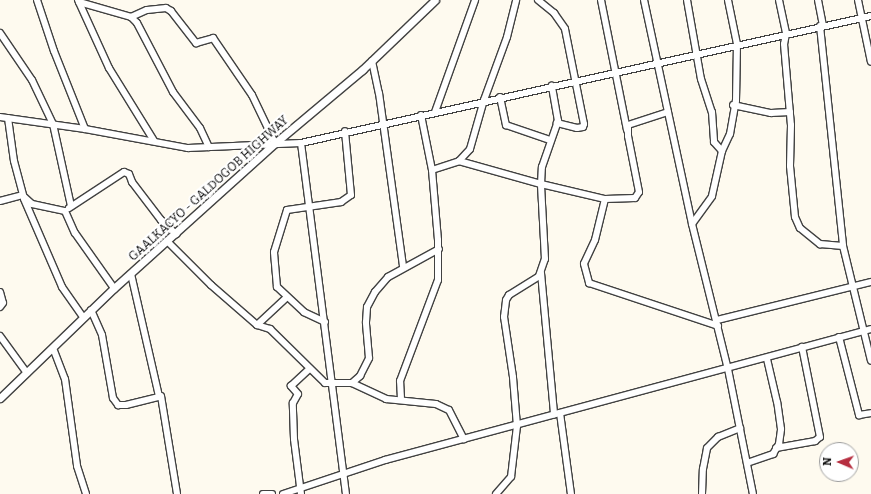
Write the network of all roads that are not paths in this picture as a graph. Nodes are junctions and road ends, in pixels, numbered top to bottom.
1 (37, 0) edge
2 (435, 0) edge
3 (475, 0) edge
4 (517, 0) edge
5 (538, 0) edge
6 (600, 0) edge
7 (644, 0) edge
8 (687, 0) edge
9 (728, 0) edge
10 (779, 0) edge
11 (818, 0) edge
12 (858, 0) edge
13 (78, 1) edge
14 (871, 16) edge
15 (131, 17) junction
16 (861, 18) junction
17 (822, 26) junction
18 (0, 33) edge
19 (786, 34) junction
20 (737, 44) junction
21 (698, 53) junction
22 (372, 61) junction
23 (658, 62) junction
24 (871, 62) edge
25 (615, 72) junction
26 (576, 81) junction
27 (552, 86) junction
28 (500, 97) junction
29 (484, 100) junction
30 (733, 105) junction
31 (435, 112) junction
32 (668, 112) junction
33 (790, 112) junction
34 (421, 115) junction
35 (0, 117) edge
36 (8, 118) junction
37 (558, 123) junction
38 (53, 124) junction
39 (383, 124) junction
40 (85, 129) junction
41 (627, 130) junction
42 (345, 131) junction
43 (550, 140) junction
44 (154, 141) junction
45 (275, 143) junction
46 (301, 143) junction
47 (209, 147) junction
48 (722, 151) junction
49 (459, 161) junction
50 (432, 170) junction
51 (541, 184) junction
52 (24, 199) junction
53 (605, 199) junction
54 (0, 200) edge
55 (71, 206) junction
56 (310, 208) junction
57 (65, 211) junction
58 (692, 224) junction
59 (176, 234) junction
60 (168, 242) junction
61 (843, 246) junction
62 (439, 249) junction
63 (403, 267) junction
64 (541, 273) junction
65 (131, 274) junction
66 (871, 282) edge
67 (854, 286) junction
68 (114, 288) junction
69 (0, 292) edge
70 (286, 298) junction
71 (0, 307) edge
72 (91, 310) junction
73 (84, 318) junction
74 (325, 322) junction
75 (717, 323) junction
76 (257, 325) junction
77 (871, 329) edge
78 (864, 331) junction
79 (0, 336) edge
80 (839, 337) junction
81 (802, 347) junction
82 (53, 348) junction
83 (767, 358) junction
84 (871, 360) edge
85 (309, 369) junction
86 (728, 369) junction
87 (27, 373) junction
88 (352, 383) junction
89 (334, 384) junction
90 (159, 396) junction
91 (0, 398) edge
92 (401, 399) junction
93 (871, 413) edge
94 (557, 414) junction
95 (517, 426) junction
96 (740, 428) junction
97 (464, 439) junction
98 (776, 448) junction
99 (747, 463) junction
100 (344, 474) junction
101 (301, 491) edge
102 (86, 494) edge
103 (177, 494) edge
104 (263, 494) edge
105 (272, 494) edge
106 (283, 494) edge
107 (346, 494) edge
108 (496, 494) edge
109 (571, 494) edge
110 (702, 494) edge
111 (753, 494) edge

1 - 40 street
2 - 22 street, GAALKACYO - GALDOGOB HIGHWAY
3 - 31 street
4 - 29 street
5 - 26 street
6 - 25 street
7 - 23 street
8 - 21 street
9 - 20 street
10 - 19 street
11 - 17 street
12 - 16 street
13 - 15 street
13 - 44 street
14 - 16 street
15 - 45 street
15 - 47 street
16 - 17 street
16 - 24 street
17 - 19 street
17 - 61 street
18 - 38 street
19 - 20 street
19 - 33 street
20 - 21 street
20 - 30 street
21 - 23 street
21 - 48 street
22 - 39 street
22 - 45 street, GAALKACYO - GALDOGOB HIGHWAY
23 - 25 street
23 - 32 street
25 - 26 street
25 - 41 street
26 - 27 street
26 - 37 street
27 - 28 street
27 - 37 street
28 - 29 street
28 - 43 street
29 - 31 street
29 - 49 street
30 - 33 street
30 - 48 street
31 - 34 street
32 - 41 street
32 - 58 street
33 - 61 street
34 - 39 street
34 - 50 street
35 - 36 street
36 - 38 street
36 - 52 street
37 - 43 street
38 - 40 street
38 - 55 street
39 - 42 street
39 - 63 street
40 - 44 street
41 - 53 street
42 - 46 street
42 - 56 street
43 - 51 street
44 - 47 street
45 - 46 street
45 - 47 street
45 - 59 street, GAALKACYO - GALDOGOB HIGHWAY
46 - 56 street
48 - 58 street
49 - 50 street
49 - 51 street
50 - 62 street
51 - 53 street
51 - 64 street
52 - 54 street
52 - 57 street
52 - 73 street
53 - 75 street
55 - 57 street
55 - 59 street
56 - 70 street
56 - 74 street
57 - 68 street
58 - 75 street
59 - 60 street, GAALKACYO - GALDOGOB HIGHWAY
60 - 65 street, GAALKACYO - GALDOGOB HIGHWAY
60 - 76 street
61 - 67 street
62 - 63 street
62 - 92 street
63 - 88 street
64 - 94 street
64 - 95 street
65 - 68 street, GAALKACYO - GALDOGOB HIGHWAY
65 - 90 street
66 - 67 street
67 - 75 street
67 - 78 street
68 - 72 street, GAALKACYO - GALDOGOB HIGHWAY
69 - 71 street
70 - 74 street
70 - 76 street
72 - 73 street, GAALKACYO - GALDOGOB HIGHWAY
72 - 90 street
73 - 82 street, GAALKACYO - GALDOGOB HIGHWAY
74 - 89 street
75 - 86 street
76 - 85 street
77 - 78 street
78 - 80 street
78 - 84 street
79 - 87 street
80 - 81 street
80 - 93 street
81 - 83 street
81 - 98 street
82 - 87 street, GAALKACYO - GALDOGOB HIGHWAY
82 - 102 street
83 - 86 street
83 - 98 street
85 - 89 street
85 - 101 street
86 - 94 street
86 - 96 street
87 - 91 street, GAALKACYO - GALDOGOB HIGHWAY
88 - 89 street
88 - 92 street
89 - 100 street
90 - 103 street
92 - 97 street
94 - 95 street
94 - 109 street
95 - 97 street
95 - 108 street
96 - 99 street
96 - 110 street
97 - 100 street
98 - 99 street
99 - 111 street
100 - 101 street
100 - 107 street
101 - 106 street
104 - 105 street

